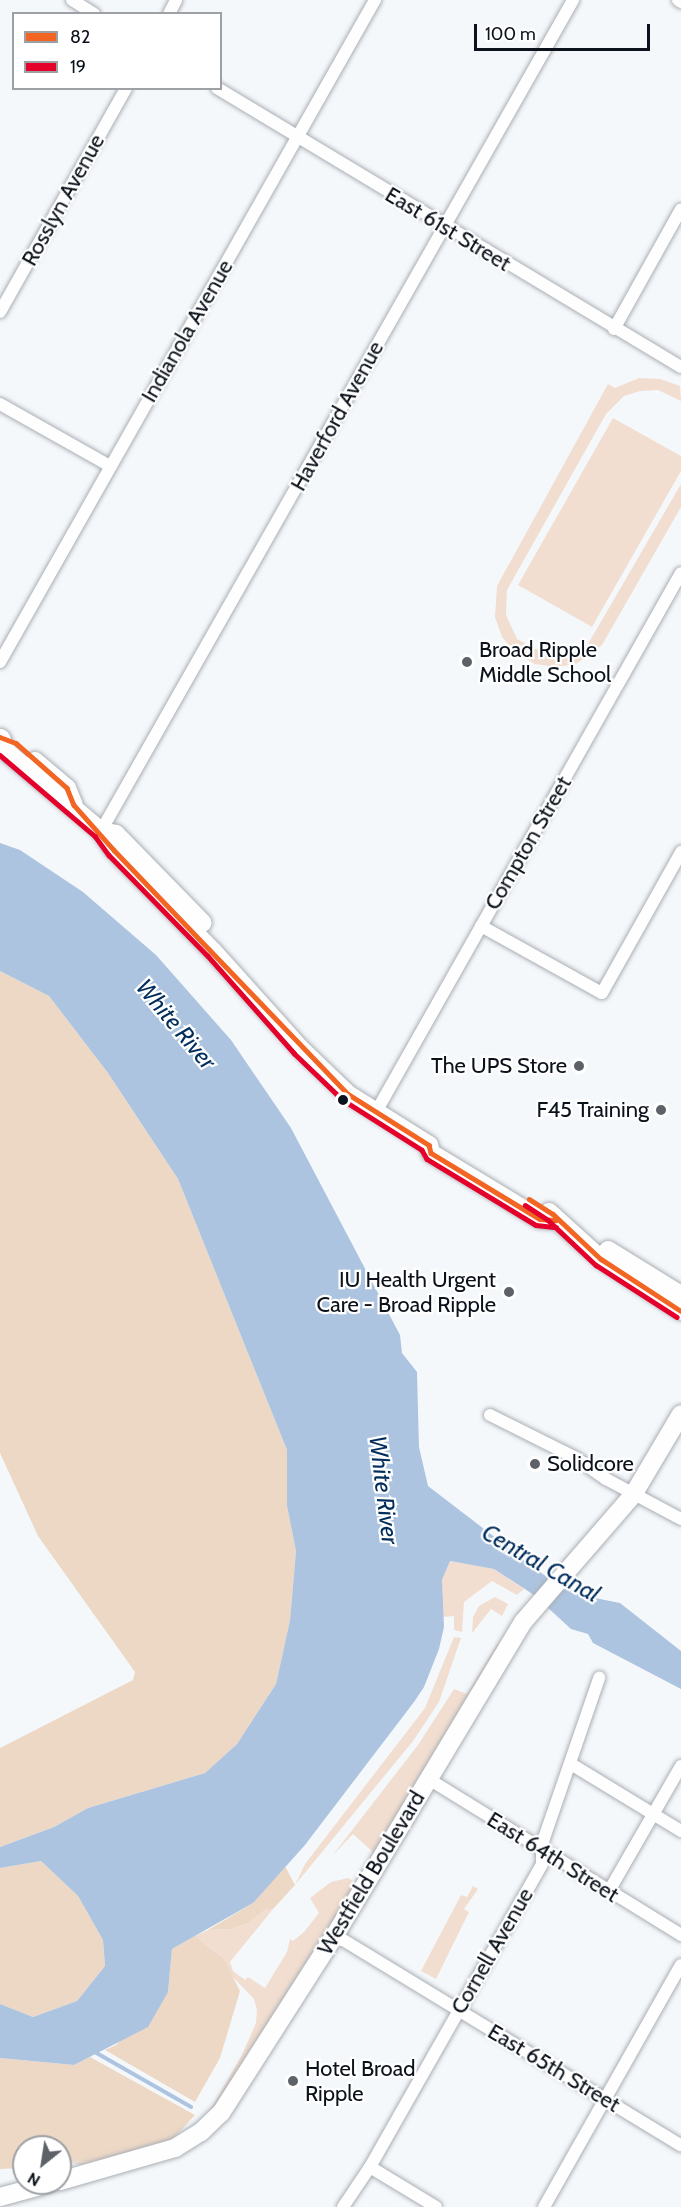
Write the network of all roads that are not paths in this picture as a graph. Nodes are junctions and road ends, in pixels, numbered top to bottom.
1 (72, 0) edge
2 (375, 0) edge
3 (573, 0) edge
4 (91, 12) edge
5 (125, 90) edge
6 (220, 90) edge
7 (297, 137) junction
8 (681, 209) edge
9 (444, 227) junction
10 (0, 312) edge
11 (614, 329) junction
12 (681, 367) edge
13 (0, 404) edge
14 (110, 466) junction
15 (681, 573) edge
16 (0, 662) edge
17 (0, 737) edge
18 (101, 831) junction
19 (681, 852) edge
20 (481, 926) junction
21 (376, 1112) junction
22 (589, 1246) junction
23 (681, 1295) edge
24 (681, 1311) edge
25 (681, 1414) edge
26 (490, 1415) dead end
27 (633, 1495) junction
28 (681, 1520) edge
29 (599, 1678) dead end
30 (571, 1764) junction
31 (681, 1766) edge
32 (427, 1778) junction
33 (654, 1813) junction
34 (681, 1831) edge
35 (542, 1851) junction
36 (609, 1891) junction
37 (335, 1935) junction
38 (681, 1935) edge
39 (681, 1965) edge
40 (459, 2010) junction
41 (605, 2098) junction
42 (681, 2145) edge
43 (370, 2167) junction
44 (72, 2178) edge
45 (343, 2207) edge
46 (436, 2207) edge
47 (544, 2207) edge

1 - 4 street
2 - 7 street, Indianola Avenue
3 - 9 street, Haverford Avenue
5 - 10 street, Rosslyn Avenue
6 - 7 street, East 61st Street
7 - 9 street, East 61st Street
7 - 14 street, Indianola Avenue
8 - 11 street
9 - 11 street, East 61st Street
9 - 18 street, Haverford Avenue
11 - 12 street, East 61st Street
13 - 14 street
14 - 16 street, Indianola Avenue
15 - 20 street, Compton Street
17 - 18 street
18 - 21 street
19 - 20 street
20 - 21 street, Compton Street
21 - 22 street
22 - 23 street
22 - 24 street
25 - 27 street, Westfield Boulevard
26 - 27 street
27 - 28 street
27 - 32 street, Westfield Boulevard
29 - 30 street, Cornell Avenue
30 - 33 street
30 - 35 street, Cornell Avenue
31 - 33 street
32 - 35 street, East 64th Street
32 - 37 street, Westfield Boulevard
33 - 34 street
33 - 36 street
35 - 36 street, East 64th Street
35 - 40 street, Cornell Avenue
36 - 38 street, East 64th Street
37 - 40 street, East 65th Street
37 - 44 street, Westfield Boulevard
39 - 41 street
40 - 41 street, East 65th Street
40 - 43 street, Cornell Avenue
41 - 42 street, East 65th Street
41 - 47 street
43 - 45 street, Cornell Avenue
43 - 46 street

